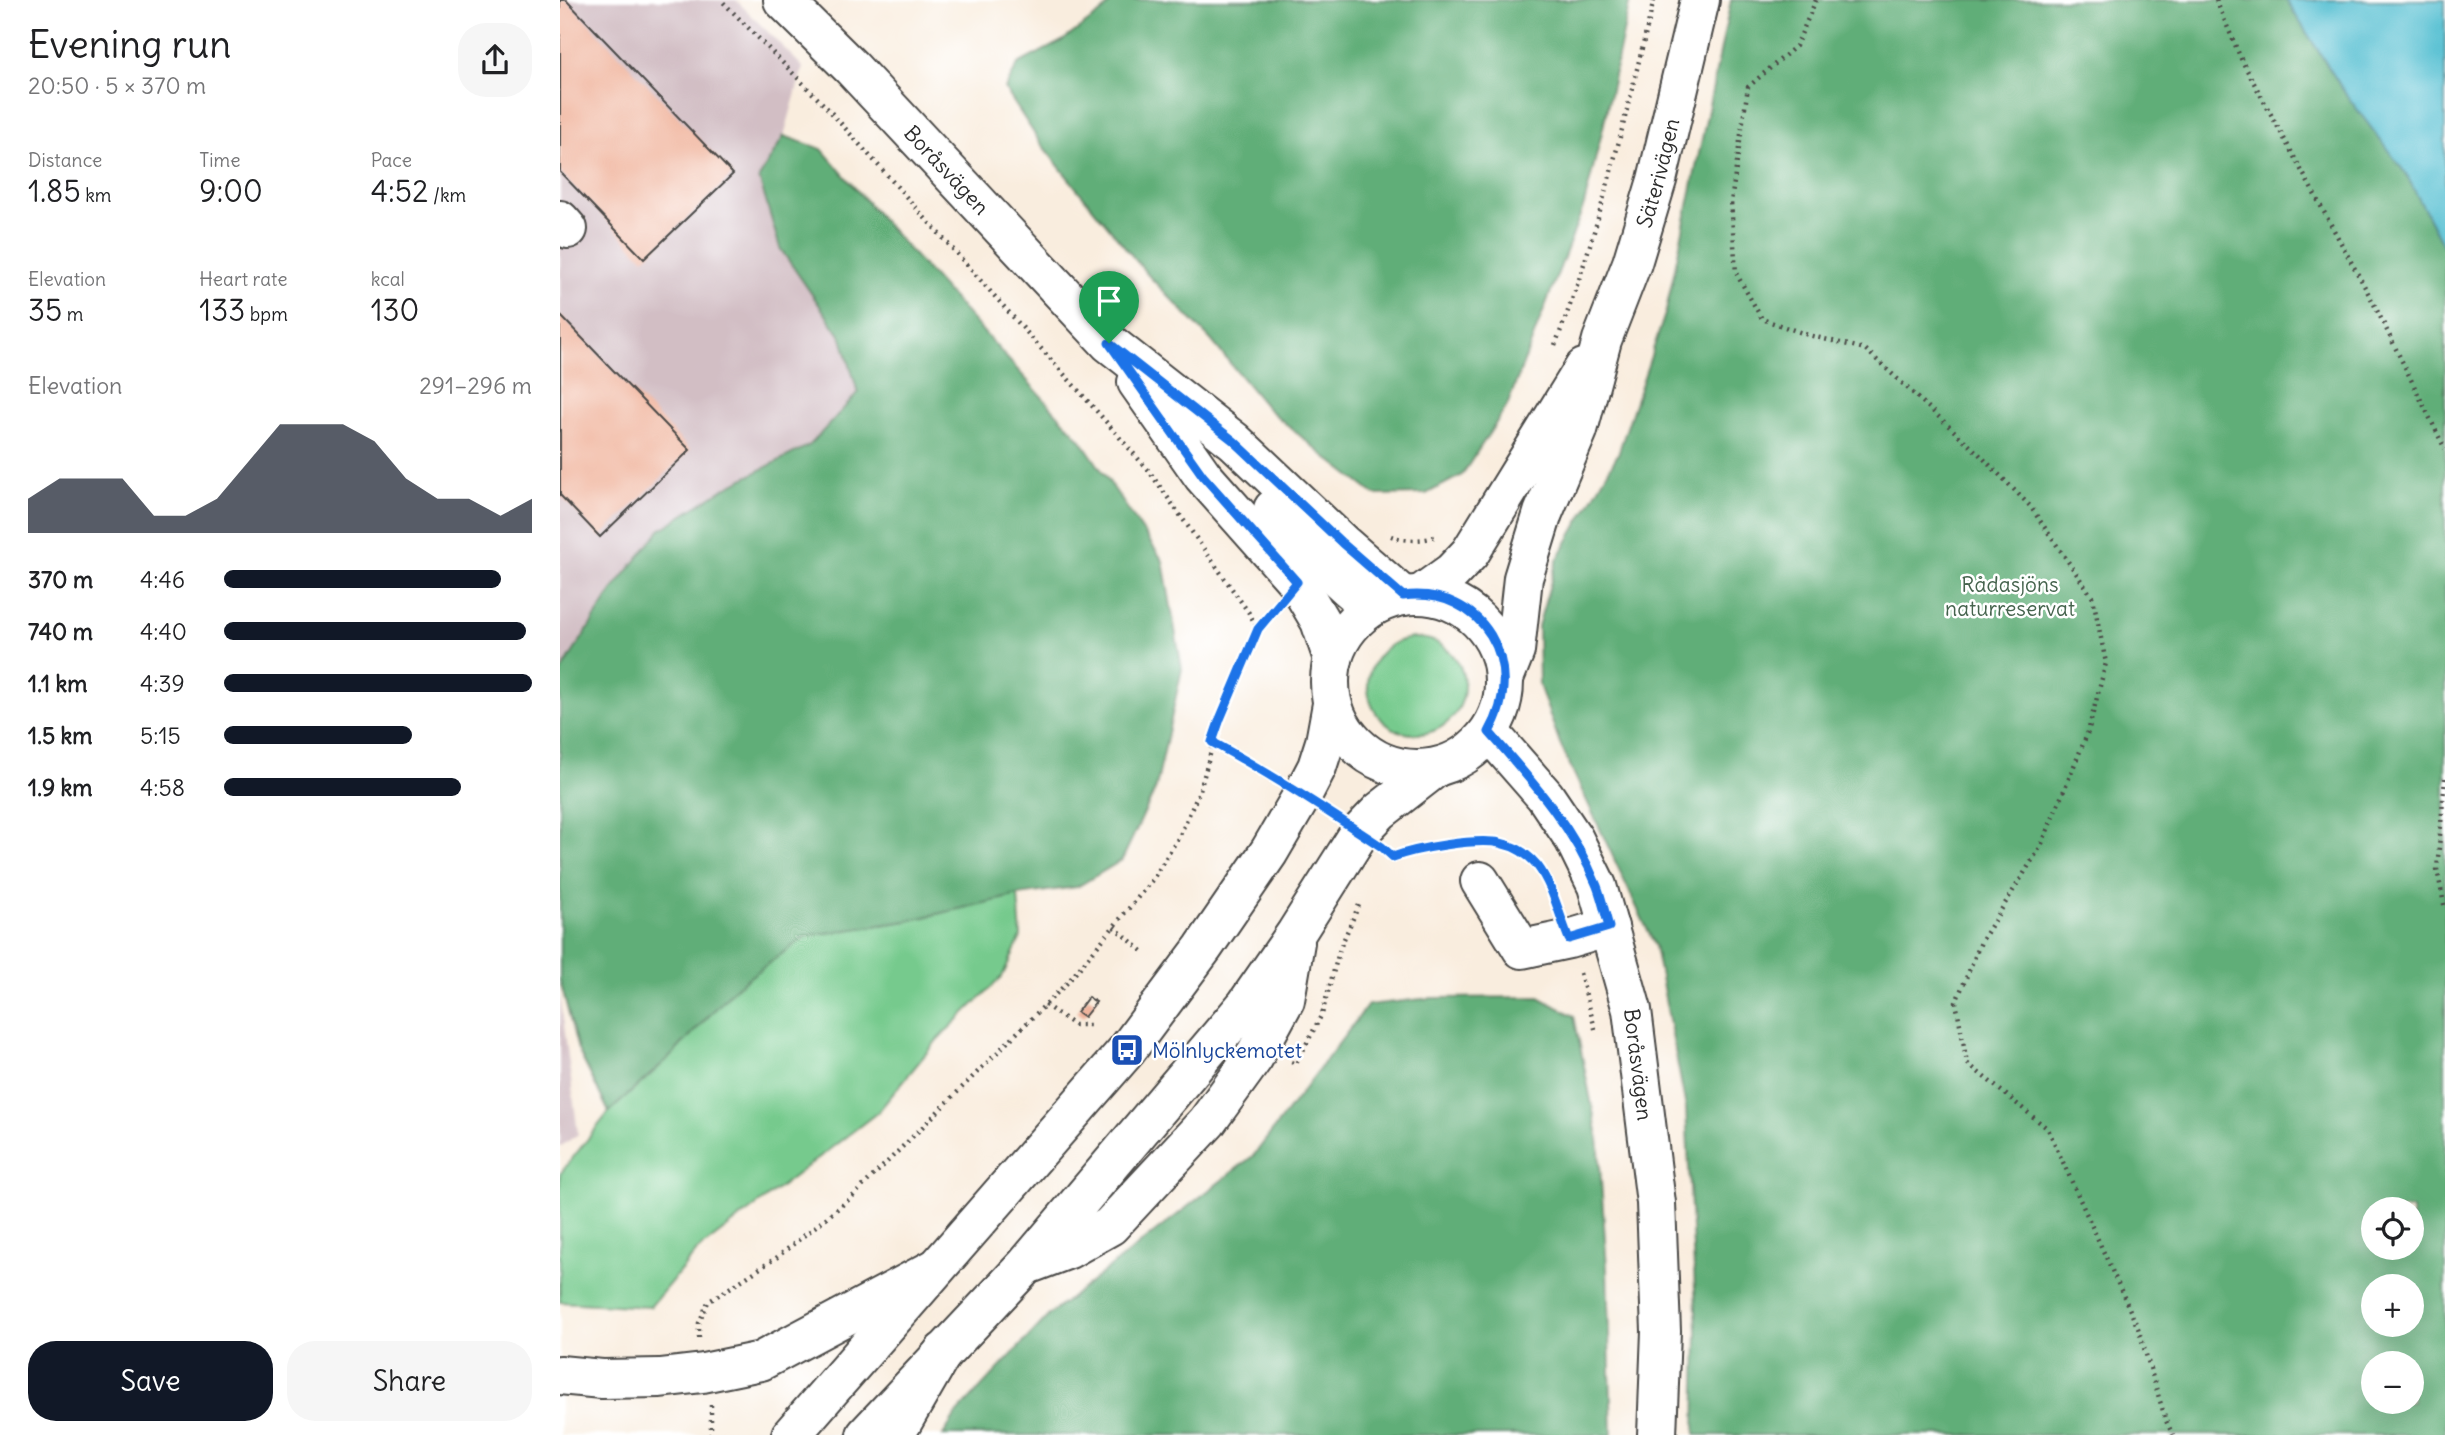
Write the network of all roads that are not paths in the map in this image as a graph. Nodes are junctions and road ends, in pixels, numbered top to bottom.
1 (783, 0) edge
2 (1700, 0) edge
3 (1602, 340) junction
4 (1109, 343) junction
5 (1183, 403) junction
6 (1398, 599) junction
7 (1333, 659) junction
8 (1505, 676) junction
9 (1332, 704) junction
10 (1489, 732) junction
11 (1434, 769) junction
12 (1480, 881) dead end
13 (1609, 927) junction
14 (934, 1269) junction
15 (943, 1352) junction
16 (560, 1375) edge
17 (791, 1435) edge
18 (866, 1435) edge
19 (895, 1435) edge
20 (1657, 1435) edge

1 - 4 main road, Boråsvägen
2 - 3 main road, Säterivägen
3 - 6 main road, Säterivägen
3 - 8 main road, Säterivägen
4 - 5 main road, Boråsvägen
4 - 7 main road, Boråsvägen
5 - 6 main road, Boråsvägen
5 - 6 main road, Boråsvägen
6 - 7 main road
6 - 8 main road
7 - 9 main road
8 - 10 main road
9 - 11 main road
9 - 14 main road
10 - 11 main road
10 - 13 main road, Boråsvägen
11 - 15 main road
12 - 13 main road
13 - 20 main road, Boråsvägen
14 - 16 main road
14 - 17 main road
15 - 18 main road
15 - 19 main road

